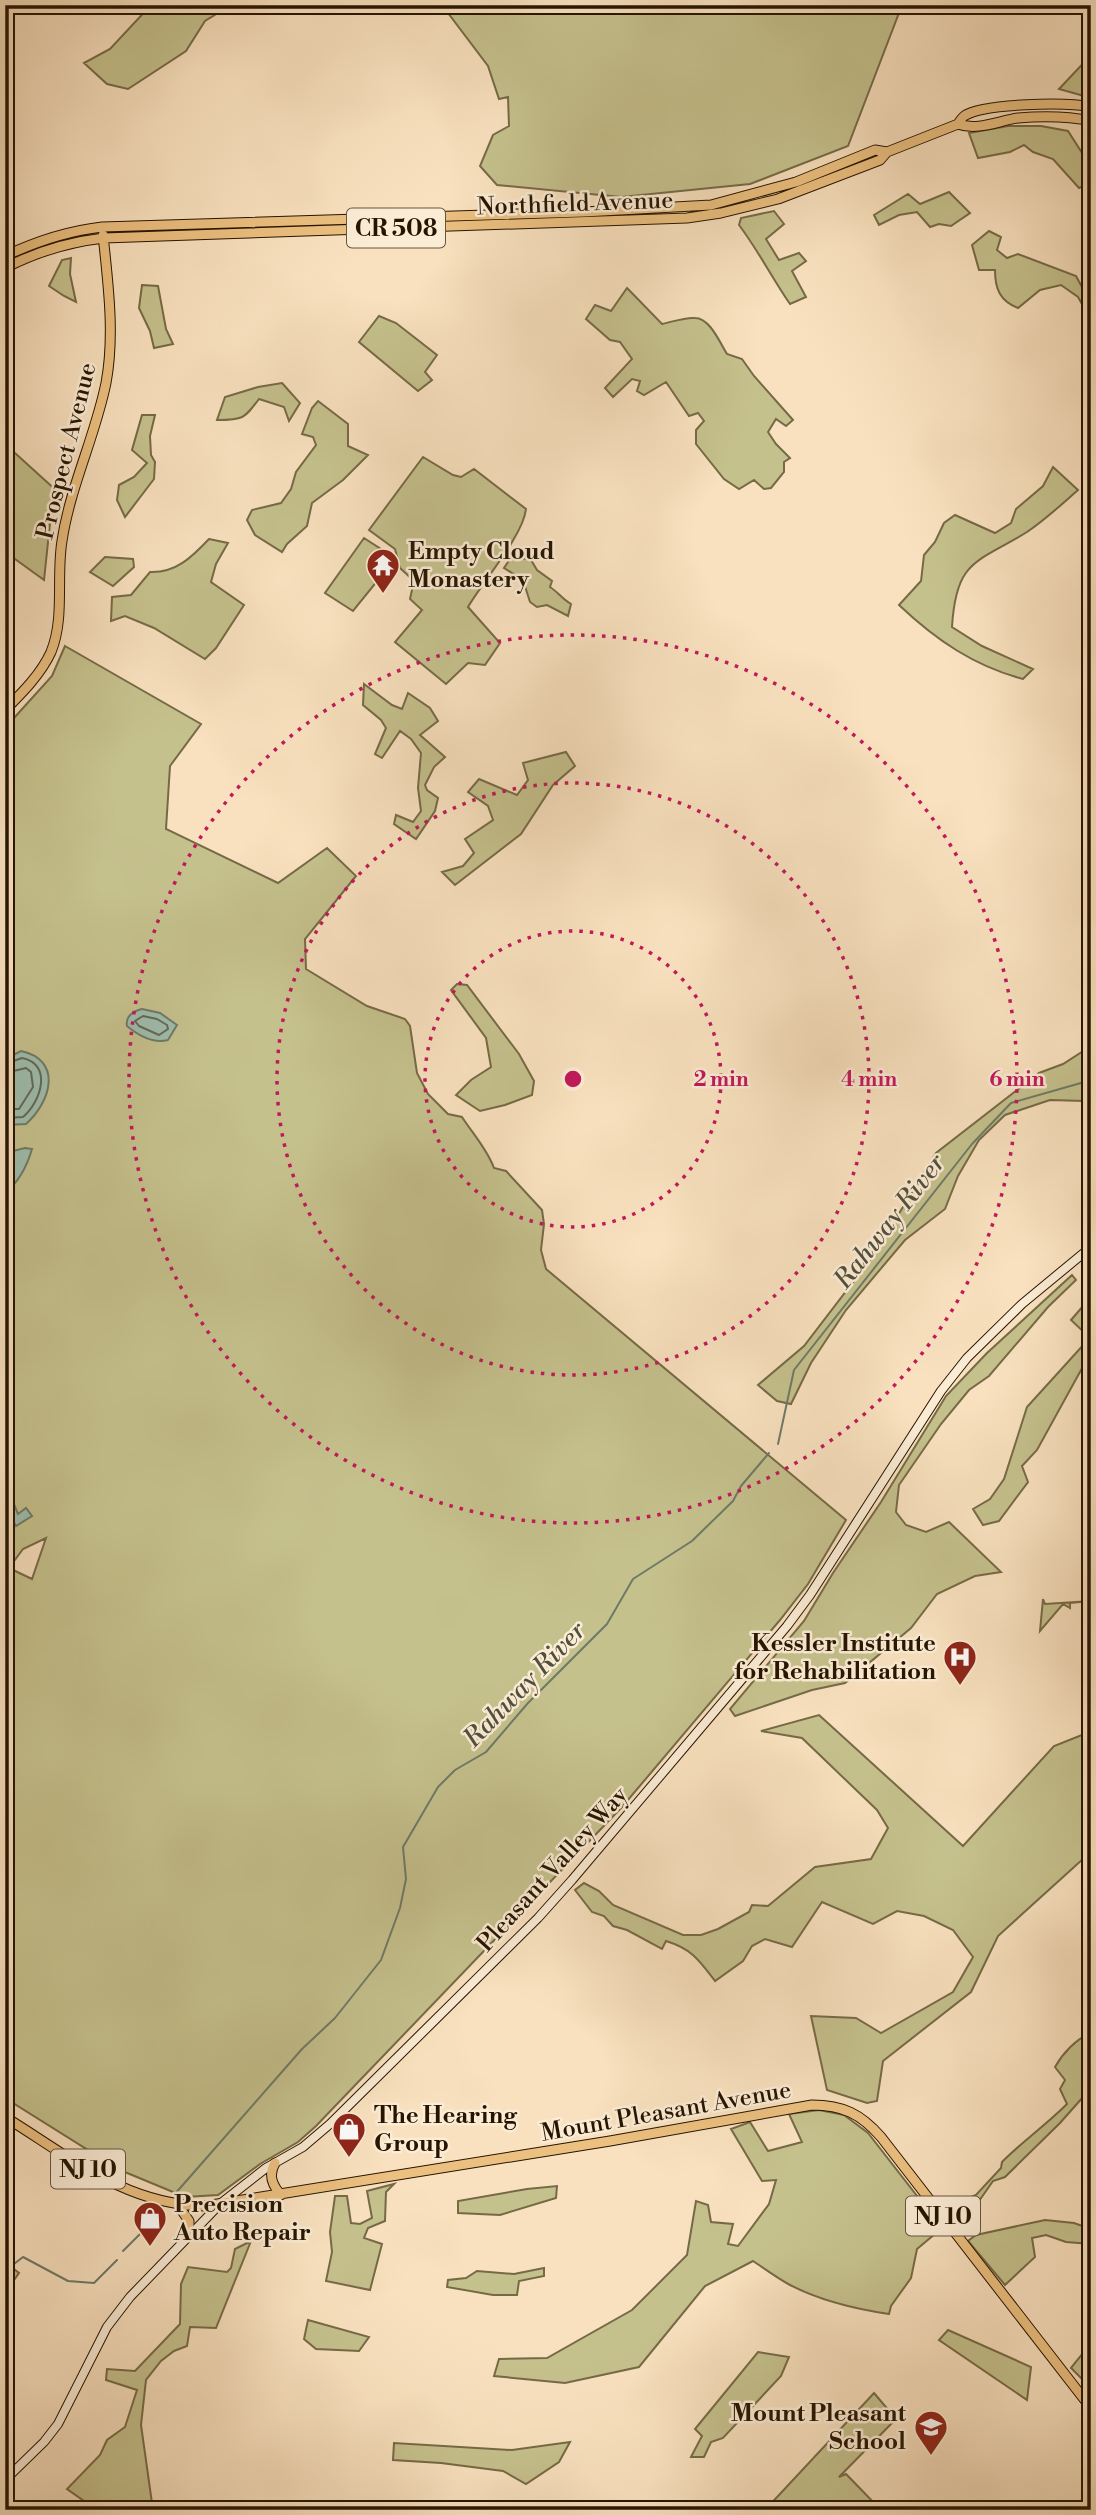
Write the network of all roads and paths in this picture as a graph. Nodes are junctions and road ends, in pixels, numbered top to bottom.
1 (1091, 107) edge
2 (1091, 121) edge
3 (958, 124) junction
4 (887, 152) junction
5 (395, 217) junction
6 (102, 227) junction
7 (396, 228) junction
8 (104, 238) junction
9 (5, 256) edge
10 (5, 268) edge
11 (5, 710) edge
12 (1091, 1247) edge
13 (5, 2117) edge
14 (275, 2163) junction
15 (281, 2195) junction
16 (220, 2204) junction
17 (178, 2205) junction
18 (189, 2235) junction
19 (1091, 2408) edge
20 (5, 2480) edge

1 - 3 main road, Northfield Avenue / CR 508
2 - 3 main road, Northfield Avenue / CR 508
3 - 4 main road, Northfield Avenue / CR 508
4 - 5 main road, Northfield Avenue / CR 508
4 - 7 main road, Northfield Avenue / CR 508
5 - 6 main road, Northfield Avenue / CR 508
5 - 7 main road
6 - 8 main road, Prospect Avenue
6 - 9 main road, Northfield Avenue / CR 508
7 - 8 main road, Northfield Avenue / CR 508
8 - 10 main road, Northfield Avenue / CR 508
8 - 11 main road, Prospect Avenue
12 - 14 main road, Pleasant Valley Way
13 - 17 main road, Mount Pleasant Avenue / NJ 10
14 - 15 main road
14 - 16 main road, Pleasant Valley Way
15 - 16 main road, Mount Pleasant Avenue / NJ 10
15 - 19 main road, Mount Pleasant Avenue / NJ 10
16 - 17 main road, Mount Pleasant Avenue / NJ 10
16 - 18 main road, Pleasant Valley Way
17 - 18 main road
18 - 20 main road, Pleasant Valley Way

